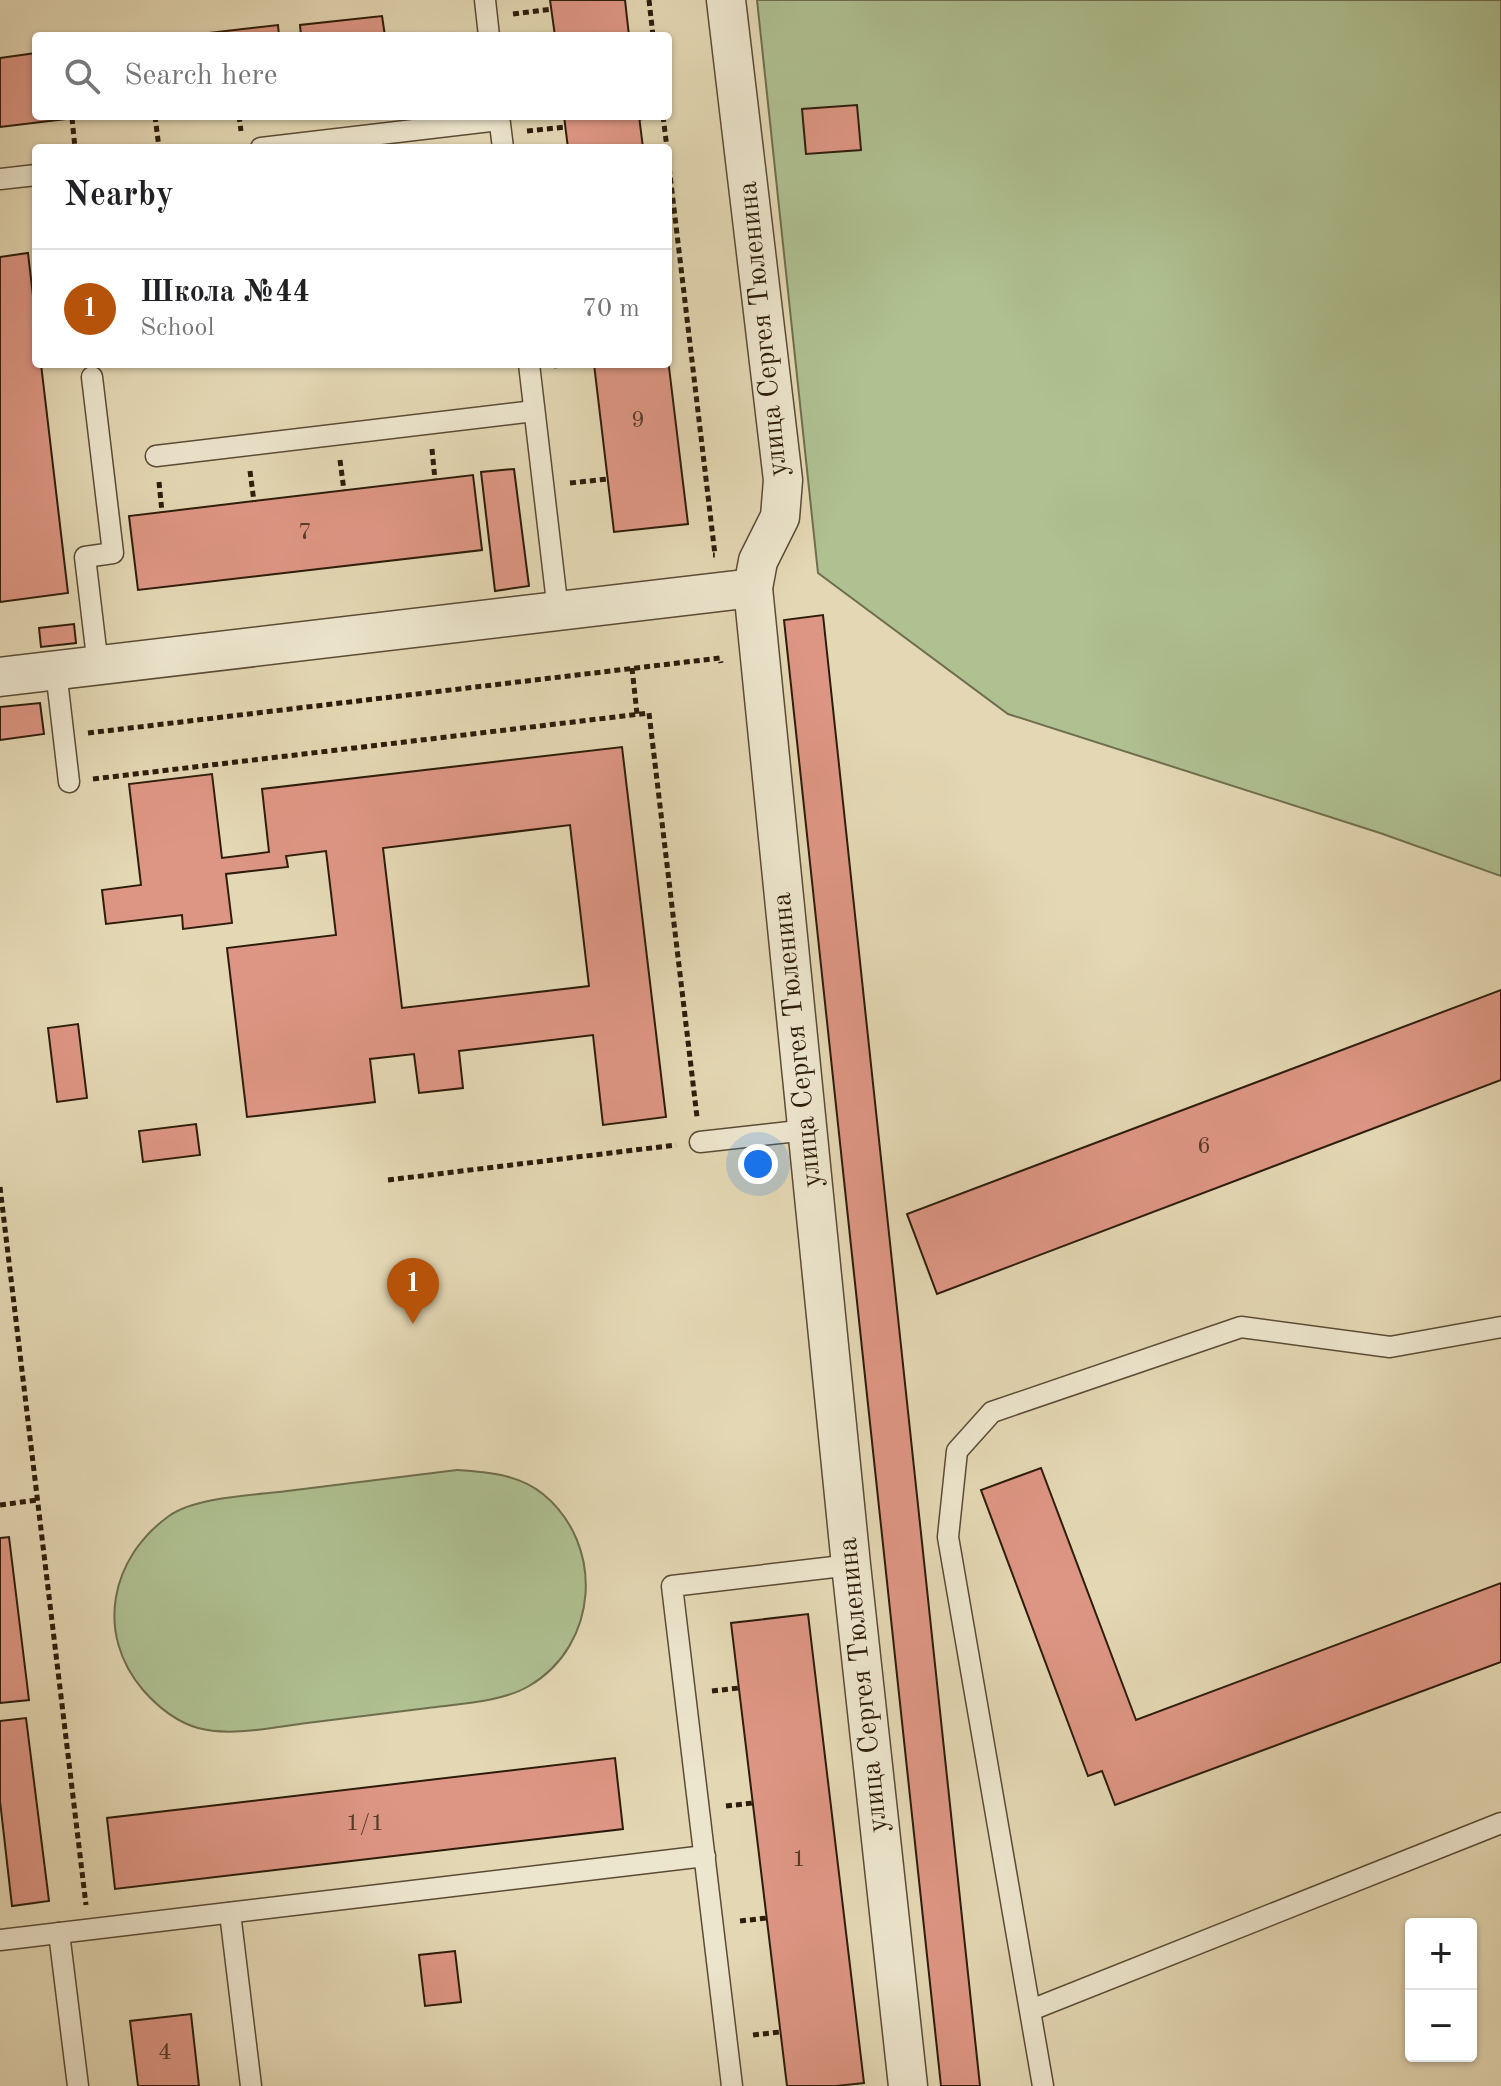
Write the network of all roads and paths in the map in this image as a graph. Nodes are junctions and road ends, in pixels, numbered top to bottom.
1 (649, 0) edge
2 (726, 0) edge
3 (552, 9) dead end
4 (487, 18) edge
5 (653, 32) edge
6 (72, 120) edge
7 (156, 120) edge
8 (664, 120) edge
9 (566, 127) dead end
10 (501, 129) edge
11 (75, 144) edge
12 (158, 144) edge
13 (312, 144) edge
14 (666, 144) edge
15 (32, 175) edge
16 (0, 179) edge
17 (672, 192) edge
18 (529, 368) edge
19 (92, 377) dead end
20 (534, 411) junction
21 (156, 456) dead end
22 (608, 479) dead end
23 (543, 487) junction
24 (715, 555) dead end
25 (753, 588) junction
26 (558, 611) junction
27 (720, 658) dead end
28 (98, 666) junction
29 (632, 668) junction
30 (56, 671) junction
31 (0, 677) edge
32 (637, 714) junction
33 (63, 736) junction
34 (69, 782) joint
35 (807, 1130) junction
36 (700, 1142) junction
37 (388, 1180) dead end
38 (0, 1187) edge
39 (1501, 1327) edge
40 (37, 1500) junction
41 (0, 1505) edge
42 (851, 1565) junction
43 (1501, 1823) edge
44 (705, 1856) junction
45 (230, 1913) junction
46 (89, 1929) junction
47 (59, 1933) junction
48 (0, 1940) edge
49 (1031, 2010) junction
50 (78, 2086) edge
51 (251, 2086) edge
52 (732, 2086) edge
53 (908, 2086) edge
54 (1043, 2086) edge

1 - 5 path
2 - 25 street, улица Сергея Тюленина
3 - 4 path
6 - 11 path
7 - 12 path
8 - 14 path
9 - 10 path
10 - 13 lane
15 - 16 lane
17 - 24 path
18 - 20 lane
19 - 28 lane
20 - 21 lane
20 - 23 lane
22 - 23 path
23 - 26 lane
25 - 26 street
25 - 35 street, улица Сергея Тюленина
26 - 28 street
27 - 29 path
28 - 30 street
29 - 32 path
29 - 33 path
30 - 31 street
30 - 33 lane
32 - 34 path
32 - 36 path
33 - 34 lane
35 - 36 lane
35 - 42 street, улица Сергея Тюленина
36 - 37 path
38 - 40 path
39 - 49 lane
40 - 41 path
40 - 46 path
42 - 44 lane
42 - 53 street, улица Сергея Тюленина
43 - 49 lane
44 - 45 lane
44 - 52 lane
45 - 46 lane
45 - 51 lane
46 - 47 lane
47 - 48 lane
47 - 50 lane
49 - 54 lane

